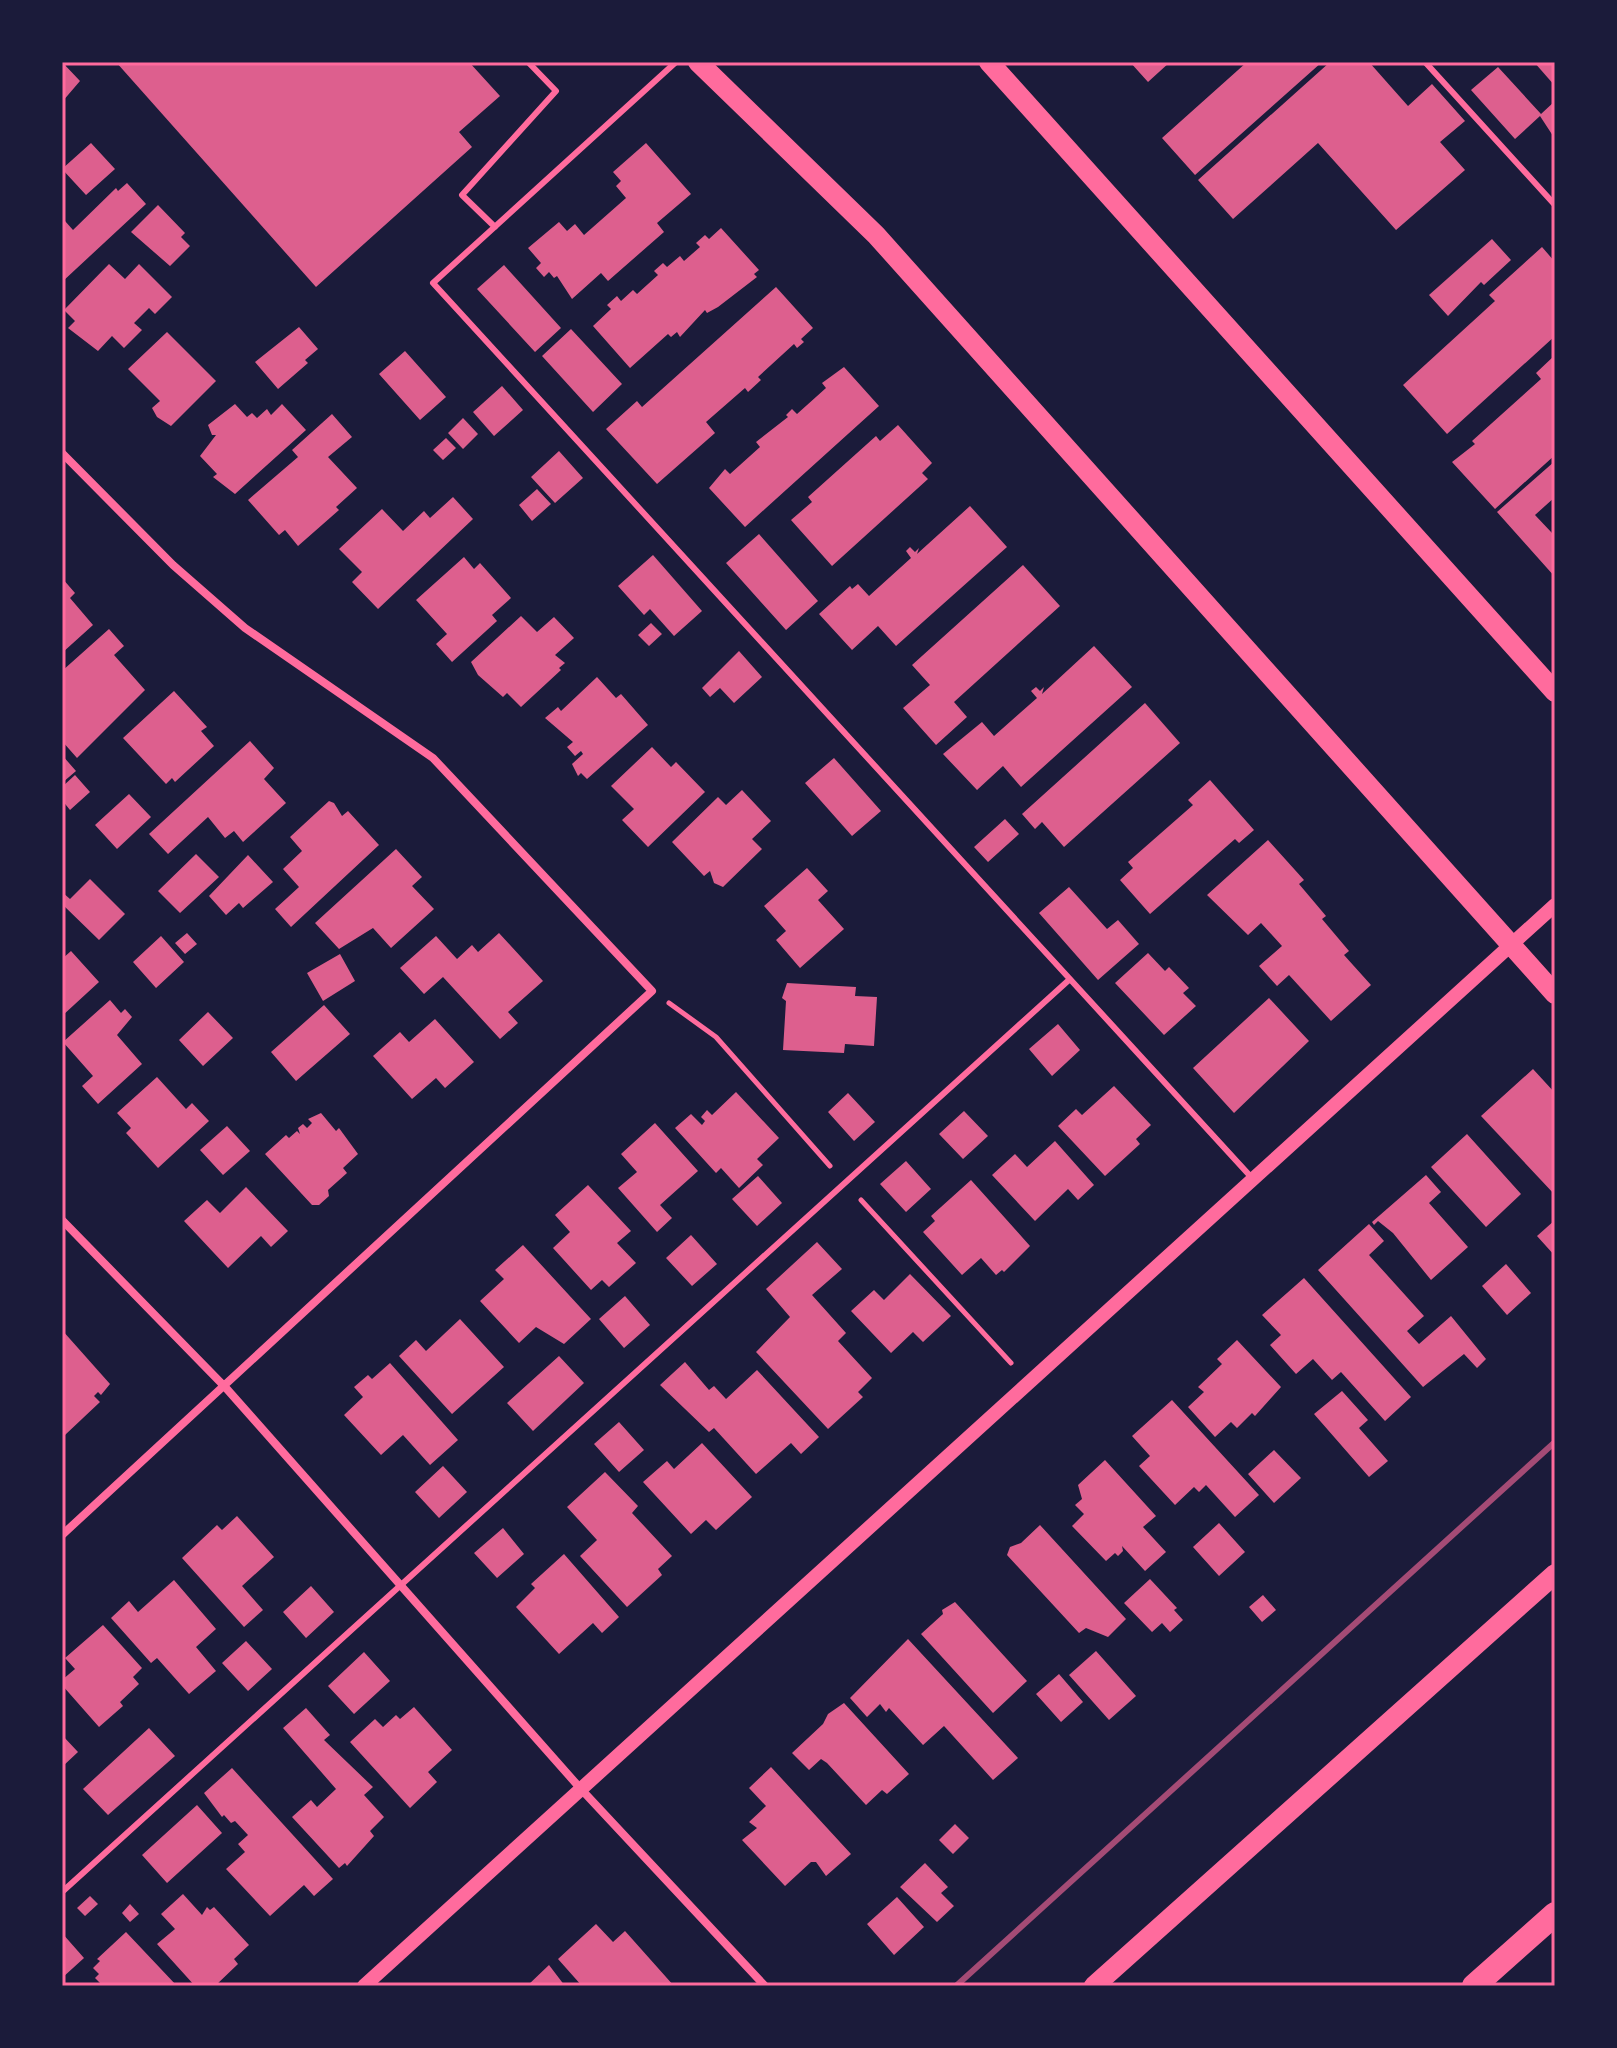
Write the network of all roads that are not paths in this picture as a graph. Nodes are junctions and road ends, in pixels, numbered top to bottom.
1 (528, 62) edge
2 (676, 62) edge
3 (698, 62) edge
4 (989, 62) edge
5 (1425, 62) edge
6 (1555, 205) edge
7 (495, 227) junction
8 (62, 453) edge
9 (1555, 692) edge
10 (1555, 905) edge
11 (1511, 945) junction
12 (1070, 979) junction
13 (1555, 994) edge
14 (1253, 1179) junction
15 (62, 1220) edge
16 (226, 1388) junction
17 (62, 1535) edge
18 (1555, 1574) edge
19 (401, 1586) junction
20 (580, 1788) junction
21 (62, 1892) edge
22 (1552, 1917) edge
23 (364, 1986) edge
24 (765, 1986) edge
25 (1094, 1986) edge
26 (1474, 1986) edge
27 (1495, 1986) edge

1 - 7 lane
2 - 7 lane
3 - 11 main road
4 - 9 main road
5 - 6 lane
7 - 12 lane
8 - 16 street
10 - 11 street
11 - 13 main road
11 - 14 street
12 - 14 lane
12 - 19 lane
14 - 20 street
15 - 16 street
16 - 17 street
16 - 19 street
18 - 25 main road
19 - 20 street
19 - 21 lane
20 - 23 street
20 - 24 street
22 - 26 highway
22 - 27 highway

